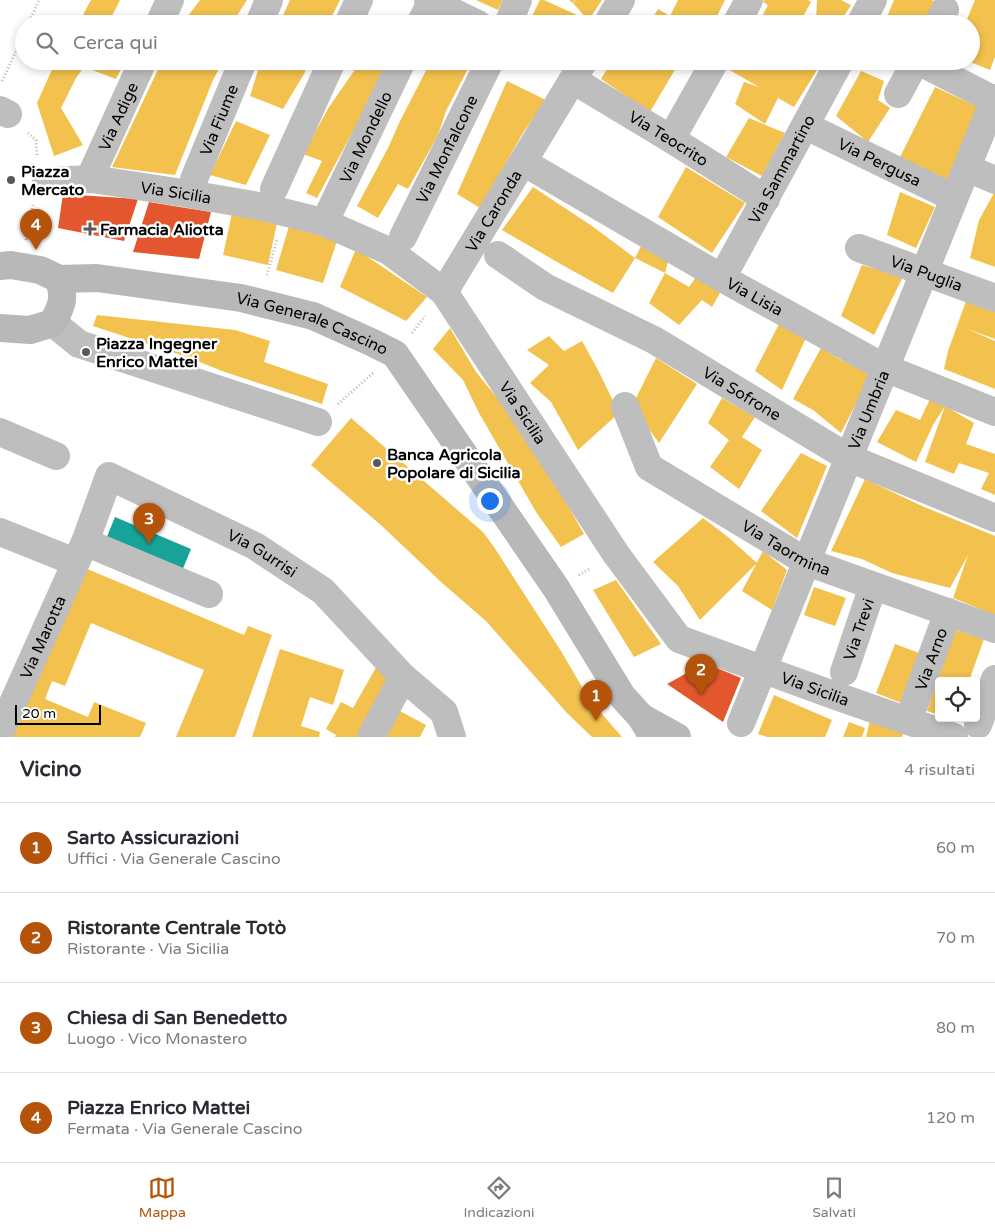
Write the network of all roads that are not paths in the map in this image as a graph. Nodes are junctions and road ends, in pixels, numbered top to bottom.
1 (170, 0) edge
2 (269, 0) edge
3 (359, 0) edge
4 (518, 0) edge
5 (621, 0) edge
6 (749, 0) edge
7 (873, 0) edge
8 (428, 6) edge
9 (163, 15) edge
10 (263, 15) edge
11 (352, 15) edge
12 (453, 15) edge
13 (512, 15) edge
14 (612, 15) edge
15 (741, 15) edge
16 (865, 15) edge
17 (139, 70) edge
18 (239, 70) edge
19 (329, 70) edge
20 (398, 70) edge
21 (486, 70) edge
22 (573, 70) edge
23 (577, 70) edge
24 (710, 70) edge
25 (835, 70) edge
26 (912, 70) edge
27 (935, 70) edge
28 (898, 94) dead end
29 (995, 99) edge
30 (806, 126) junction
31 (671, 139) junction
32 (523, 162) junction
33 (967, 168) junction
34 (94, 172) dead end
35 (194, 179) dead end
36 (995, 180) edge
37 (46, 181) dead end
38 (954, 198) junction
39 (766, 199) junction
40 (279, 201) junction
41 (330, 211) dead end
42 (403, 237) dead end
43 (859, 248) dead end
44 (498, 255) dead end
45 (0, 266) edge
46 (924, 272) junction
47 (722, 278) junction
48 (59, 279) junction
49 (444, 292) junction
50 (995, 298) edge
51 (53, 323) junction
52 (0, 328) edge
53 (886, 368) junction
54 (625, 406) dead end
55 (995, 412) edge
56 (318, 422) road end
57 (0, 432) edge
58 (56, 456) dead end
59 (849, 458) junction
60 (995, 518) edge
61 (0, 532) edge
62 (80, 552) junction
63 (807, 562) junction
64 (873, 586) junction
65 (209, 594) dead end
66 (948, 612) junction
67 (995, 629) edge
68 (762, 670) junction
69 (844, 672) dead end
70 (403, 677) junction
71 (995, 679) edge
72 (911, 722) edge
73 (741, 723) dead end
74 (448, 724) edge
75 (647, 727) edge
76 (966, 731) edge
77 (0, 732) edge
78 (371, 737) edge
79 (676, 737) edge

1 - 9 street
2 - 10 street
3 - 11 street
4 - 13 street
5 - 14 street
6 - 15 street
7 - 16 street
8 - 12 street
17 - 34 street, Via Adige
18 - 35 street, Via Fiume
19 - 40 street
20 - 41 street, Via Mondello
21 - 42 street, Via Monfalcone
22 - 32 street, Via Caronda
23 - 31 street, Via Teocrito
24 - 31 street
25 - 30 street, Via Sammartino
26 - 28 street
27 - 29 street
29 - 33 street, Via Umbria
30 - 38 street, Via Pergusa
30 - 39 street, Via Sammartino
31 - 39 street, Via Teocrito
32 - 47 street, Via Lisia
32 - 49 street, Via Caronda
33 - 36 street
33 - 38 street, Via Umbria
37 - 40 street, Via Sicilia
38 - 46 street, Via Umbria
39 - 47 street, Via Sammartino
40 - 49 street, Via Sicilia
43 - 46 street, Via Puglia
44 - 59 street, Via Sofrone
45 - 48 street
46 - 50 street, Via Puglia
46 - 53 street, Via Umbria
47 - 53 street, Via Lisia
48 - 51 street
48 - 75 street, Via Generale Cascino
49 - 68 street, Via Sicilia
51 - 52 street
51 - 56 street
53 - 55 street, Via Lisia
53 - 59 street, Via Umbria
54 - 63 street, Via Taormina
57 - 58 street
59 - 60 street, Via Sofrone
59 - 63 street, Via Umbria
61 - 62 street
62 - 65 street
62 - 70 street, Via Gurrisi
62 - 77 street, Via Marotta
63 - 64 street, Via Taormina
63 - 68 street, Via Umbria
64 - 66 street, Via Taormina
64 - 69 street, Via Trevi
66 - 67 street, Via Taormina
66 - 72 street, Via Arno
68 - 72 street, Via Sicilia
68 - 73 street, Via Umbria
70 - 74 street, Via Gurrisi
70 - 78 street
71 - 76 street
72 - 76 street, Via Sicilia
75 - 79 street

